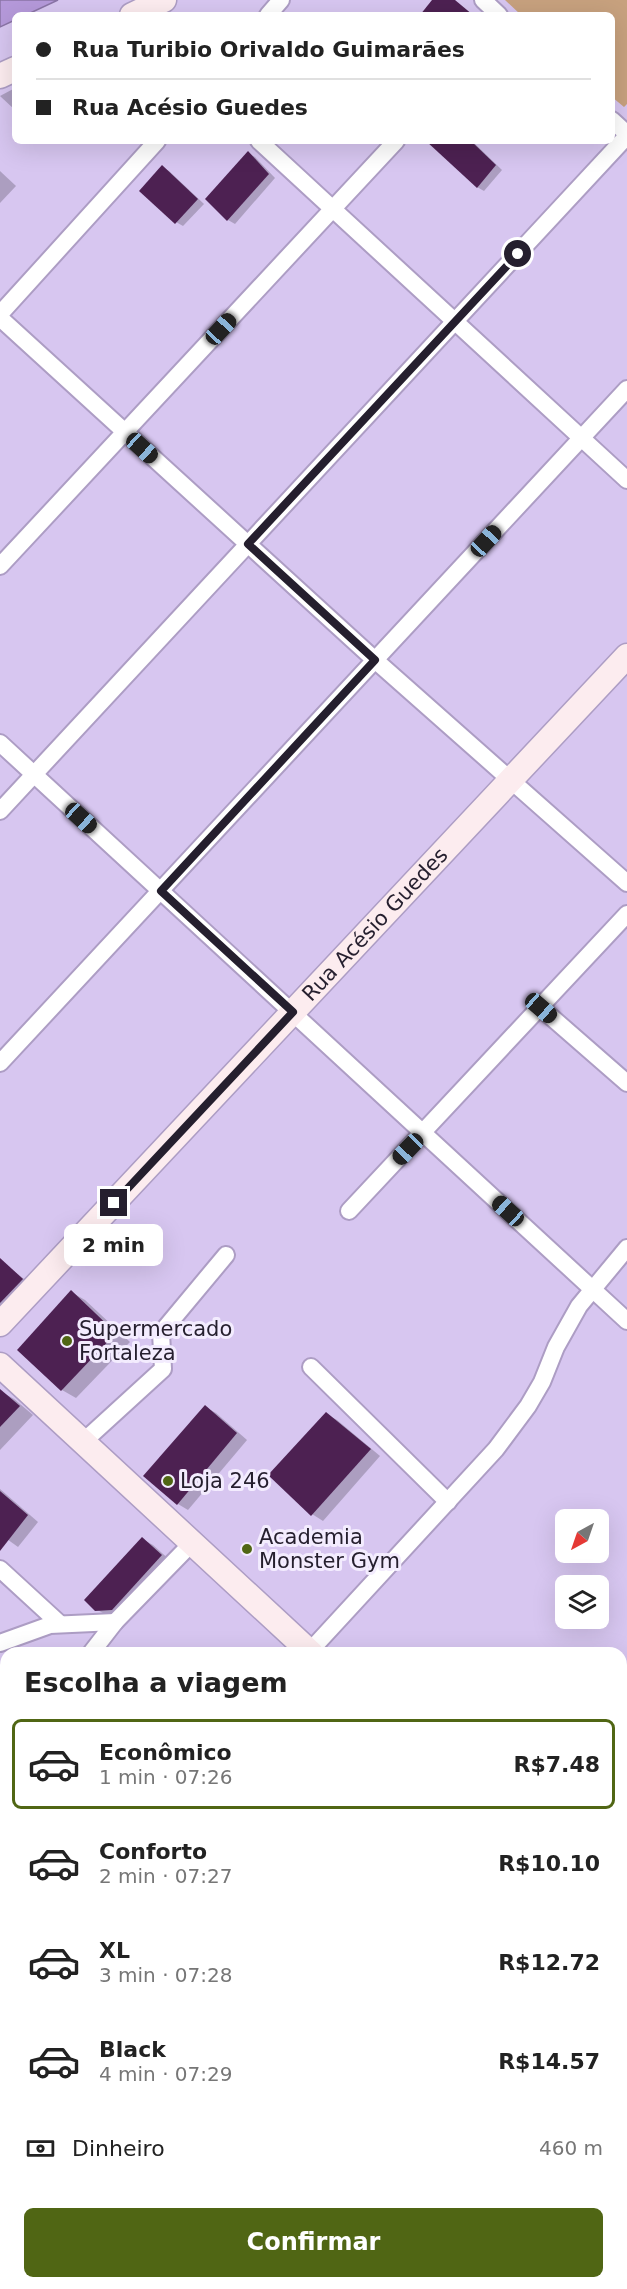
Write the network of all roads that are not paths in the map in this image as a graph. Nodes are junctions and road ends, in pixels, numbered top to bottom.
1 (164, 0) edge
2 (281, 0) edge
3 (483, 0) edge
4 (138, 12) edge
5 (271, 12) edge
6 (496, 12) edge
7 (615, 123) edge
8 (627, 135) edge
9 (154, 144) edge
10 (262, 144) edge
11 (393, 144) edge
12 (333, 209) junction
13 (0, 316) edge
14 (455, 322) junction
15 (627, 389) edge
16 (125, 432) junction
17 (582, 438) junction
18 (627, 480) edge
19 (248, 544) junction
20 (0, 566) edge
21 (627, 656) edge
22 (375, 660) junction
23 (0, 743) edge
24 (34, 774) junction
25 (510, 780) junction
26 (0, 811) edge
27 (627, 883) edge
28 (161, 891) junction
29 (627, 914) edge
30 (541, 1008) junction
31 (293, 1012) junction
32 (0, 1063) edge
33 (627, 1083) edge
34 (423, 1134) junction
35 (349, 1211) dead end
36 (627, 1248) edge
37 (226, 1255) dead end
38 (592, 1288) junction
39 (627, 1321) edge
40 (0, 1324) edge
41 (0, 1365) edge
42 (311, 1366) dead end
43 (83, 1442) junction
44 (448, 1502) junction
45 (192, 1543) junction
46 (0, 1569) edge
47 (115, 1622) junction
48 (60, 1624) junction
49 (0, 1643) edge
50 (96, 1647) edge
51 (305, 1647) edge
52 (315, 1647) edge

1 - 4 street
2 - 5 street
3 - 6 street
7 - 8 street
8 - 14 street
9 - 13 street
10 - 12 street
11 - 12 street
12 - 14 street
12 - 16 street
13 - 16 street
14 - 17 street
14 - 19 street
15 - 17 street
16 - 19 street
16 - 20 street
17 - 18 street
17 - 22 street
19 - 22 street
19 - 24 street
21 - 25 street, Rua Acésio Guedes
22 - 25 street
22 - 28 street
23 - 24 street
24 - 26 street
24 - 28 street
25 - 27 street
25 - 31 street, Rua Acésio Guedes
28 - 31 street
28 - 32 street
29 - 30 street
30 - 33 street
30 - 34 street
31 - 34 street
31 - 40 street, Rua Acésio Guedes
34 - 35 street
34 - 38 street
36 - 38 street
37 - 43 street
38 - 39 street
38 - 44 street
41 - 43 street
42 - 44 street
43 - 45 street
44 - 52 street
45 - 47 street
45 - 51 street
46 - 48 street
47 - 48 street
47 - 50 street
48 - 49 street

